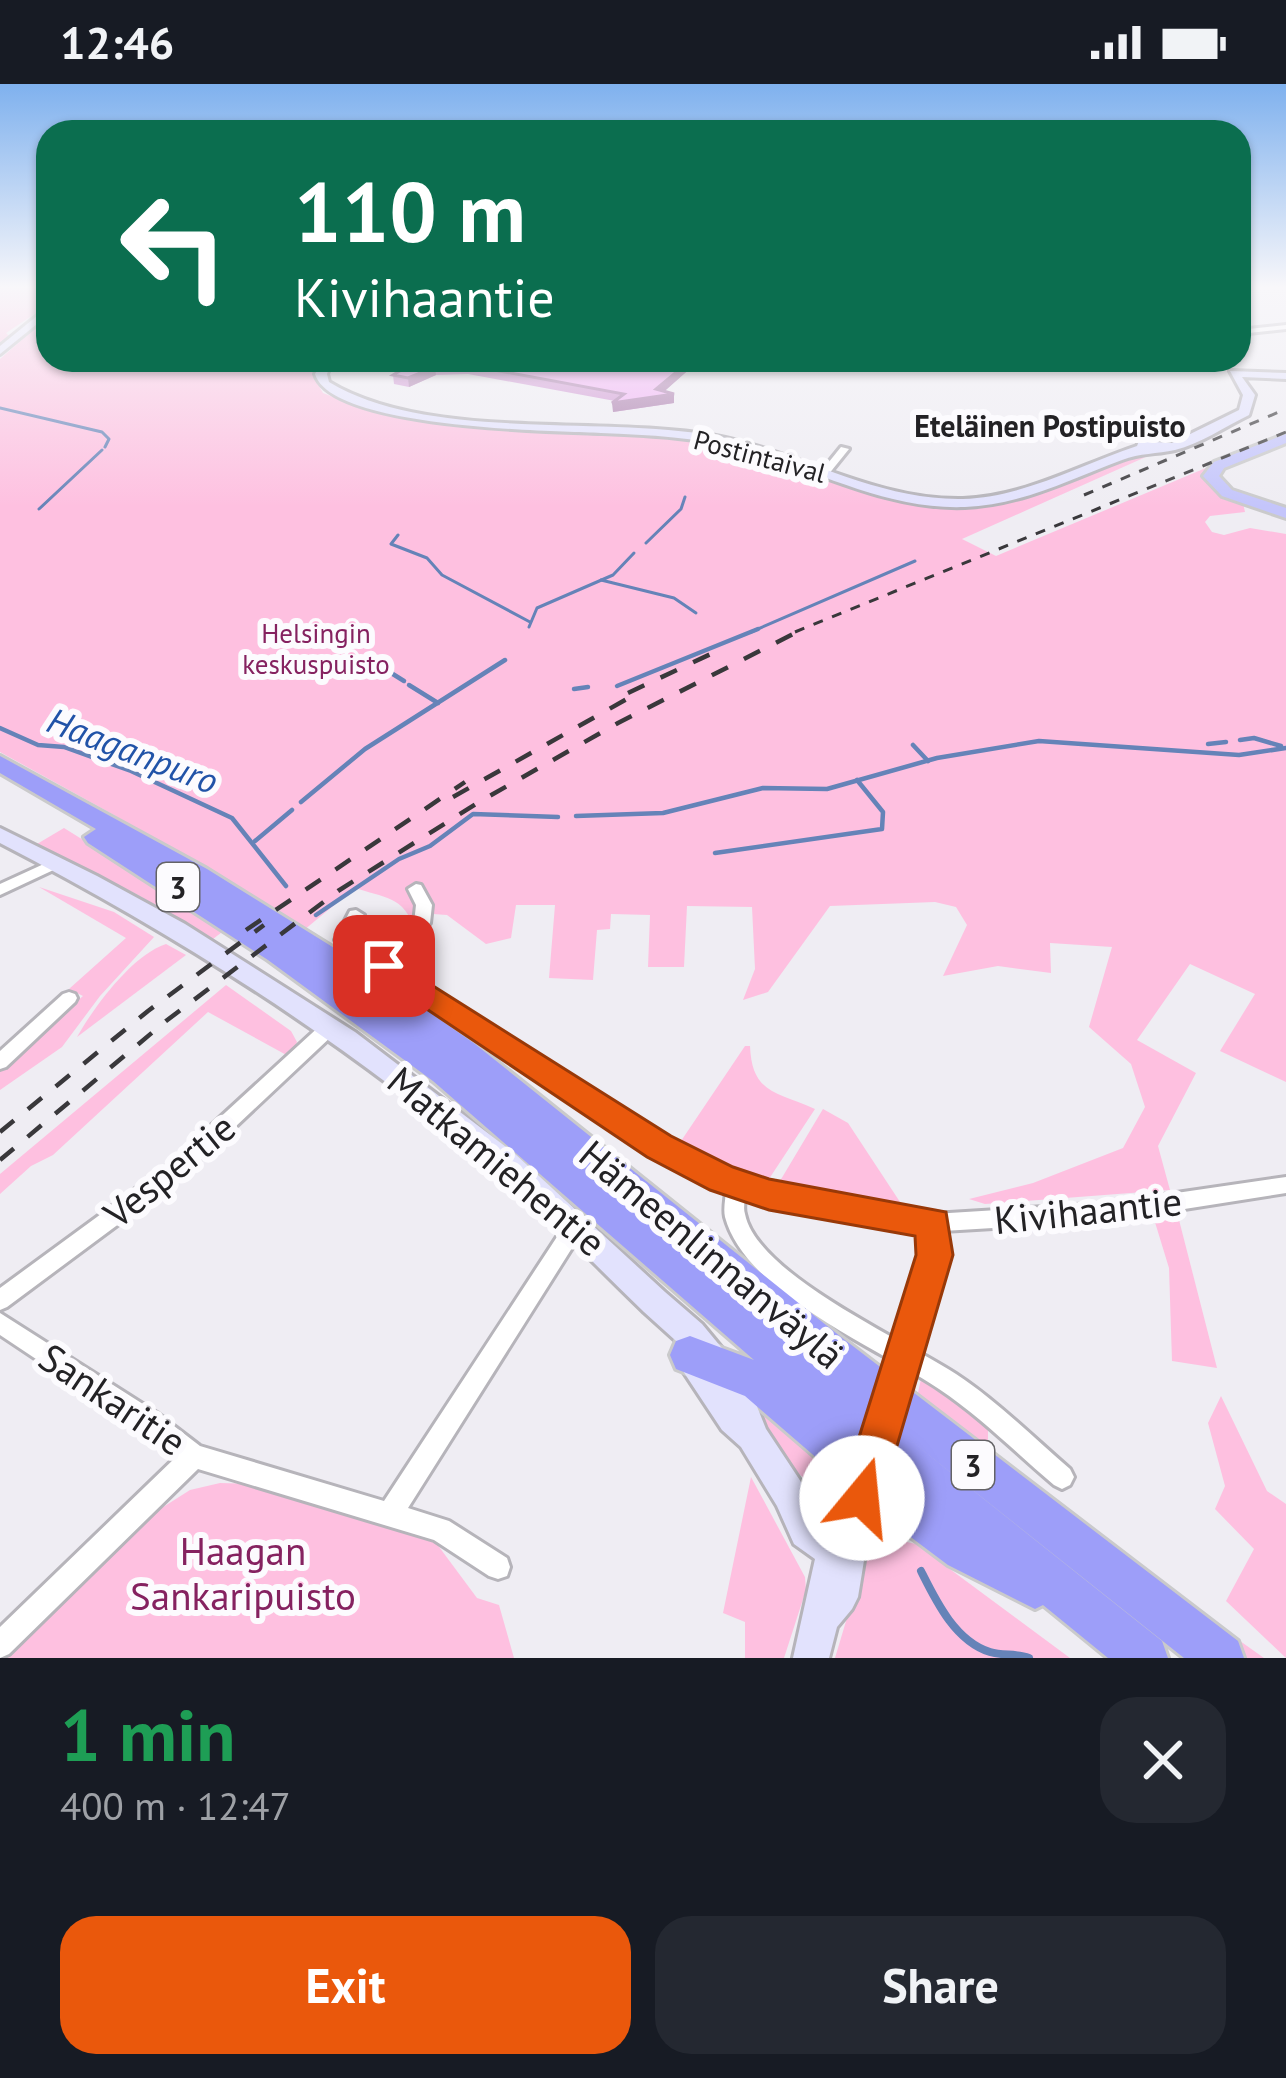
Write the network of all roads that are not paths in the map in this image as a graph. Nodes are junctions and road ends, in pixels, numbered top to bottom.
1 (322, 372) edge
2 (1286, 376) edge
3 (1286, 438) edge
4 (844, 449) dead end
5 (825, 473) junction
6 (1260, 498) edge
7 (1286, 513) edge
8 (0, 764) edge
9 (0, 783) edge
10 (0, 835) edge
11 (57, 863) junction
12 (416, 889) dead end
13 (0, 890) edge
14 (356, 916) dead end
15 (422, 923) dead end
16 (69, 998) dead end
17 (329, 1028) junction
18 (0, 1062) edge
19 (736, 1184) junction
20 (1286, 1185) edge
21 (578, 1223) junction
22 (933, 1223) junction
23 (0, 1300) edge
24 (0, 1323) edge
25 (702, 1359) junction
26 (194, 1456) junction
27 (1062, 1477) dead end
28 (390, 1514) junction
29 (849, 1530) junction
30 (498, 1567) dead end
31 (1082, 1610) junction
32 (0, 1645) edge
33 (811, 1658) edge
34 (1145, 1658) edge
35 (1221, 1658) edge

1 - 5 street, Postintaival
2 - 5 street, Postintaival
3 - 6 main road
4 - 5 street
6 - 7 main road
8 - 35 highway, Hämeenlinnanväylä / 3
9 - 31 highway, Hämeenlinnanväylä / 3
10 - 11 street, Matkamiehentie
11 - 13 street
11 - 17 street, Matkamiehentie
12 - 15 street
14 - 19 street, Kivihaantie
16 - 18 street
17 - 21 street, Matkamiehentie
17 - 23 street, Vespertie
19 - 22 street, Kivihaantie
19 - 27 street
20 - 22 street, Kivihaantie
21 - 25 street, Matkamiehentie
21 - 28 street
22 - 29 street, bridge
24 - 26 street, Sankaritie
25 - 29 street, Matkamiehentie
25 - 31 highway
26 - 28 street, Sankaritie
26 - 32 street
28 - 30 street, Sankaritie
29 - 33 street
31 - 34 highway, Hämeenlinnanväylä / 3

